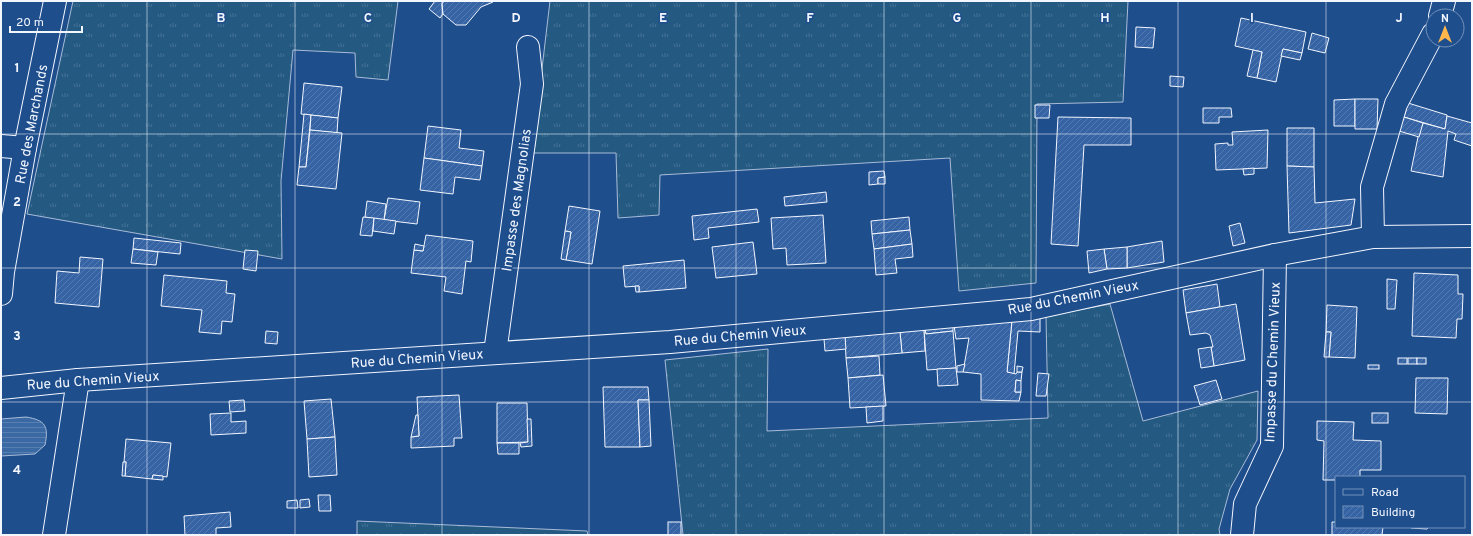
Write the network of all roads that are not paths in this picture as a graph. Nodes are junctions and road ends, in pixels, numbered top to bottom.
1 (55, 1) edge
2 (528, 47) dead end
3 (1426, 48) edge
4 (1, 146) edge
5 (25, 148) junction
6 (1472, 236) edge
7 (1373, 237) junction
8 (1275, 255) junction
9 (1, 294) edge
10 (495, 353) junction
11 (78, 380) junction
12 (1, 388) edge
13 (54, 535) edge
14 (1242, 535) edge

1 - 5 street, Rue des Marchands
2 - 10 street, Impasse des Magnolias
3 - 7 street
4 - 5 street
5 - 9 street, Rue des Marchands
6 - 7 street, Rue du Chemin Vieux
7 - 8 street, Rue du Chemin Vieux
8 - 10 street, Rue du Chemin Vieux
8 - 14 street, Impasse du Chemin Vieux
10 - 11 street, Rue du Chemin Vieux
11 - 12 street, Rue du Chemin Vieux
11 - 13 street

